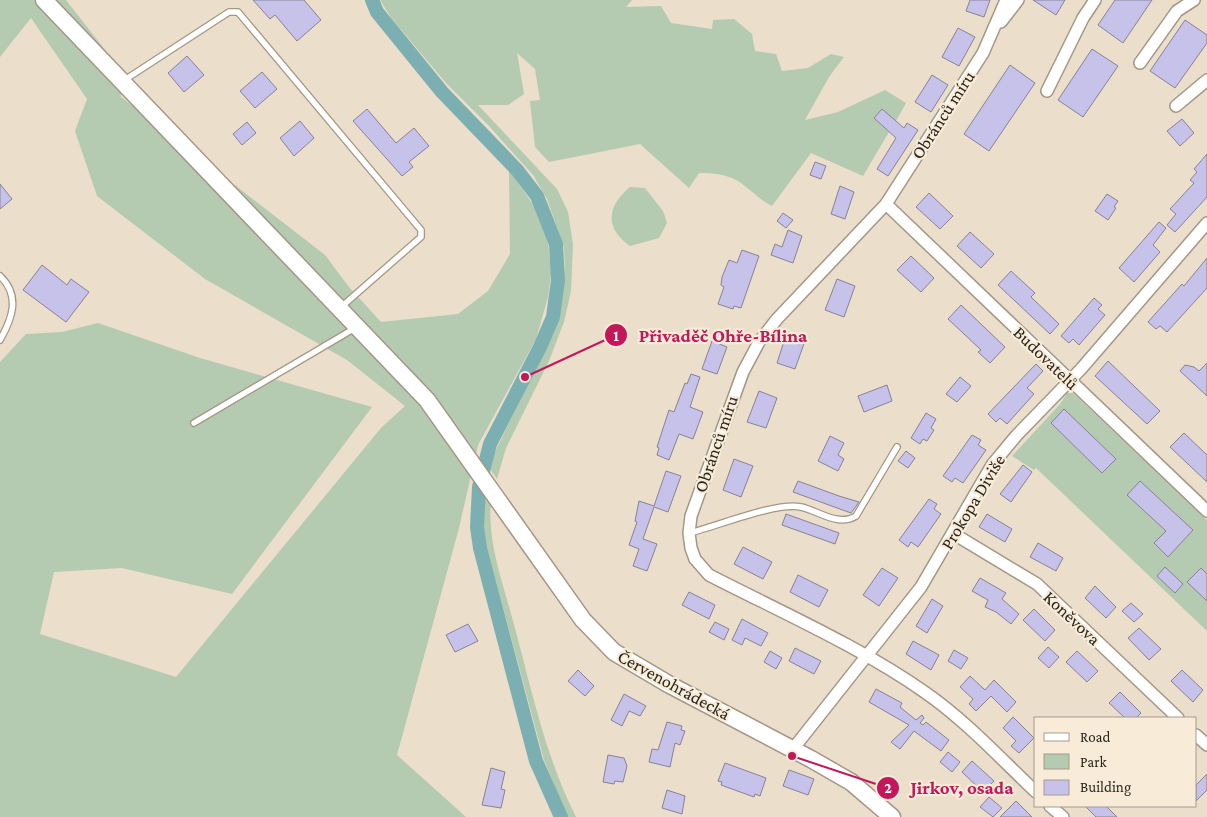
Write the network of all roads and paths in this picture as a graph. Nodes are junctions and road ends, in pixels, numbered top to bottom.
1 (44, 0) edge
2 (1006, 0) edge
3 (1018, 0) edge
4 (1095, 0) edge
5 (1194, 0) edge
6 (995, 29) junction
7 (1140, 63) dead end
8 (1207, 80) edge
9 (121, 82) junction
10 (1047, 91) dead end
11 (1176, 106) dead end
12 (886, 204) junction
13 (1207, 223) edge
14 (0, 276) edge
15 (339, 308) junction
16 (357, 327) junction
17 (0, 340) edge
18 (1070, 382) junction
19 (194, 423) dead end
20 (898, 447) dead end
21 (1207, 511) edge
22 (689, 532) junction
23 (954, 534) junction
24 (866, 656) junction
25 (1177, 717) edge
26 (1197, 736) edge
27 (1207, 746) edge
28 (793, 749) junction
29 (1034, 790) edge
30 (1051, 807) edge
31 (892, 817) edge
32 (1062, 817) edge

1 - 9 street, Červenohrádecká
2 - 6 street, Obránců míru
3 - 6 street
4 - 10 street
5 - 7 street
6 - 12 street, Obránců míru
8 - 11 street
9 - 15 street, Červenohrádecká
9 - 15 lane
12 - 18 street, Budovatelů
12 - 22 street, Obránců míru
13 - 18 street, Prokopa Diviše
14 - 17 lane
15 - 16 street, Červenohrádecká
16 - 19 lane
16 - 28 street, Červenohrádecká
18 - 21 street, Budovatelů
18 - 23 street, Prokopa Diviše
20 - 22 lane
22 - 24 street, Obránců míru
23 - 24 street, Prokopa Diviše
23 - 25 street, Koněvova
24 - 28 street, Prokopa Diviše
24 - 29 street, Obránců míru
26 - 27 street
28 - 31 street, Červenohrádecká
30 - 32 street

